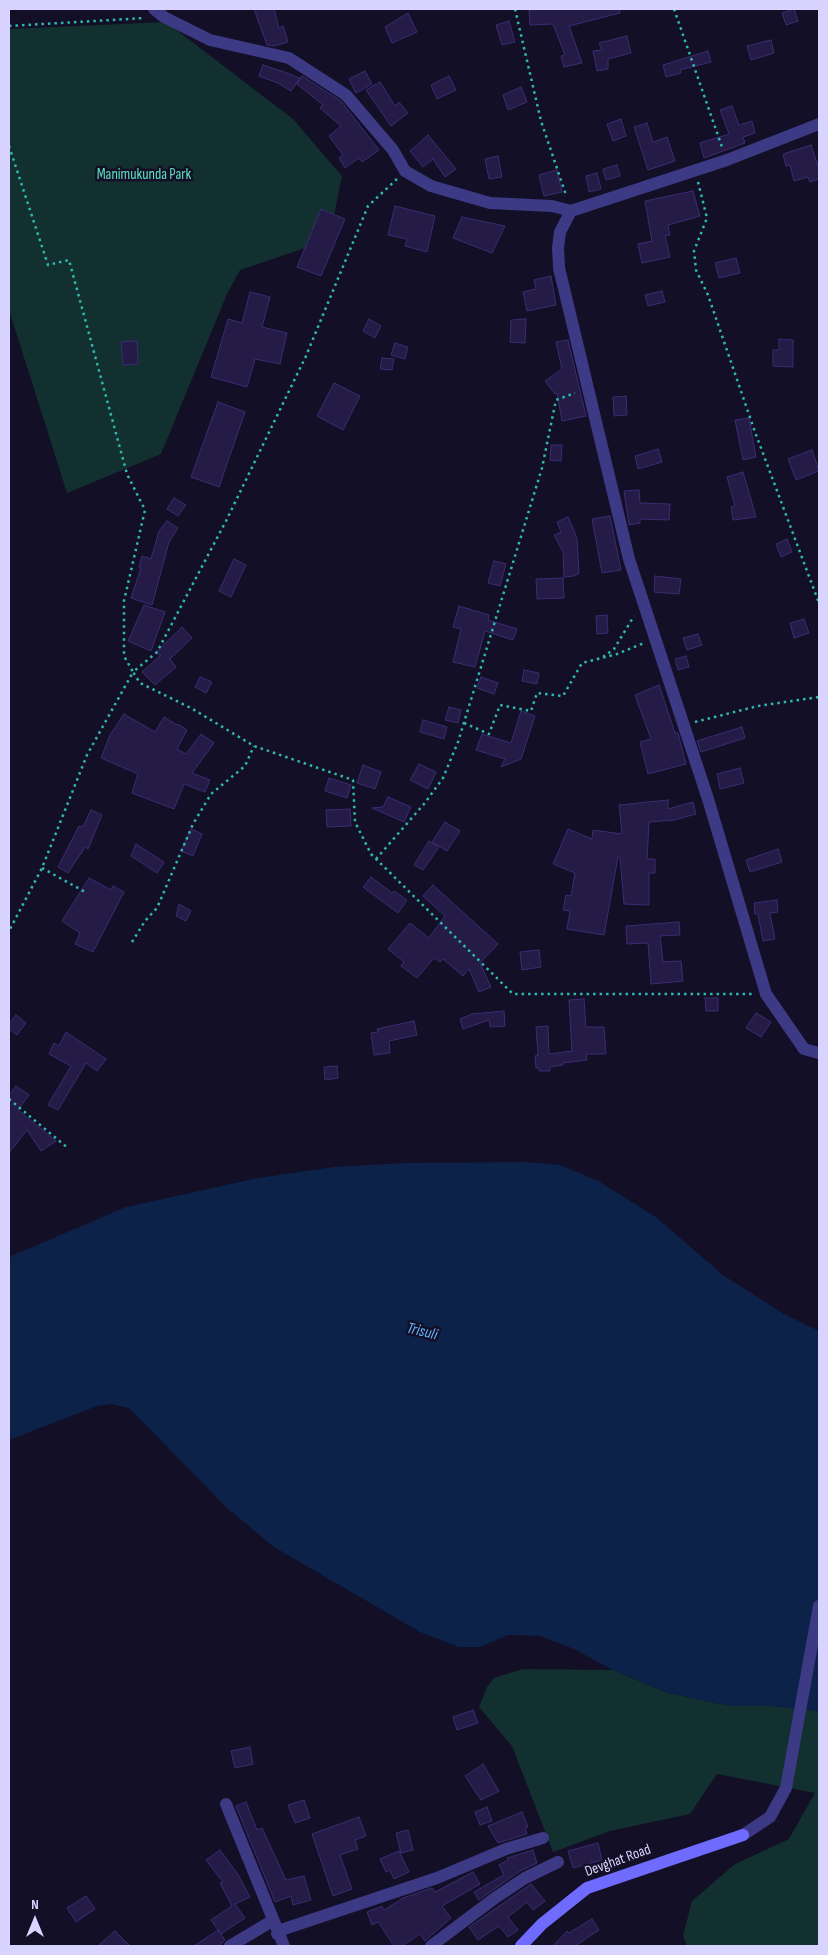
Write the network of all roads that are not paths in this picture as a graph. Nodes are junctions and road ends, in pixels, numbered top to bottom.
1 (154, 9) edge
2 (819, 124) edge
3 (571, 211) junction
4 (819, 1053) edge
5 (819, 1606) edge
6 (226, 1804) dead end
7 (543, 1838) dead end
8 (558, 1862) dead end
9 (272, 1922) junction
10 (277, 1934) junction
11 (230, 1946) edge
12 (284, 1946) edge
13 (431, 1946) edge
14 (521, 1946) edge

1 - 3 street
2 - 3 street
3 - 4 street
5 - 14 street, Devghat Road
6 - 9 street
7 - 10 street
8 - 13 street
9 - 10 street
9 - 11 street
10 - 12 street

